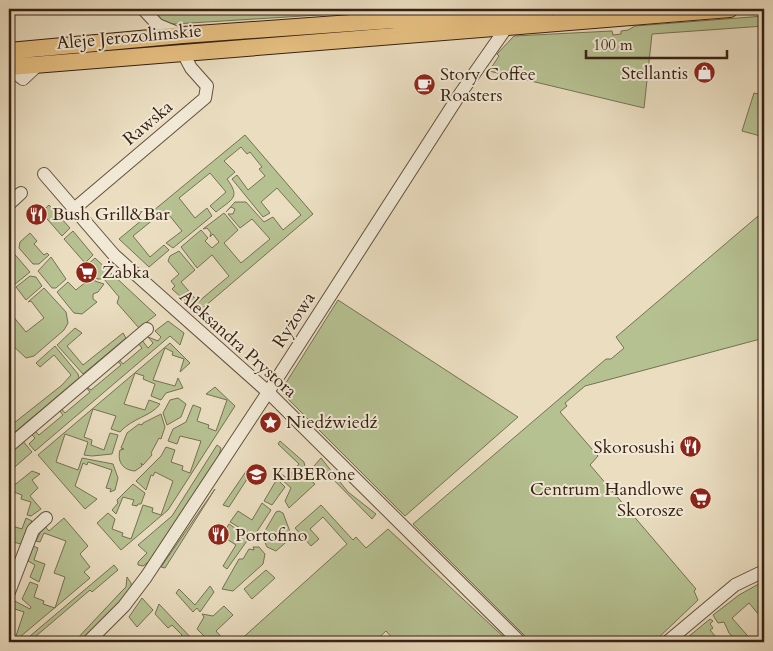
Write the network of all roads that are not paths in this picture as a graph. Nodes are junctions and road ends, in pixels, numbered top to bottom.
1 (520, 9) edge
2 (547, 9) edge
3 (730, 9) edge
4 (147, 13) edge
5 (508, 26) junction
6 (182, 35) junction
7 (137, 40) junction
8 (9, 51) edge
9 (183, 53) junction
10 (9, 68) edge
11 (44, 174) dead end
12 (21, 194) dead end
13 (9, 204) edge
14 (74, 209) junction
15 (147, 329) dead end
16 (268, 392) junction
17 (9, 446) edge
18 (46, 518) dead end
19 (764, 570) edge
20 (13, 571) edge
21 (9, 592) edge
22 (88, 642) edge
23 (520, 642) edge
24 (667, 642) edge

1 - 2 main road, Aleje Jerozolimskie
1 - 5 street, Ryżowa
1 - 6 main road, Aleje Jerozolimskie
3 - 5 main road, Aleje Jerozolimskie
4 - 6 street
4 - 7 street
5 - 9 main road, Aleje Jerozolimskie
5 - 16 street, Ryżowa
6 - 7 main road, Aleje Jerozolimskie
7 - 8 main road, Aleje Jerozolimskie
9 - 10 main road, Aleje Jerozolimskie
9 - 14 street, Rawska
11 - 14 street, Aleksandra Prystora
12 - 13 street
14 - 16 street, Aleksandra Prystora
15 - 17 street
16 - 22 street, Ryżowa
16 - 23 street, Aleksandra Prystora
18 - 20 street
19 - 24 street
20 - 21 street

